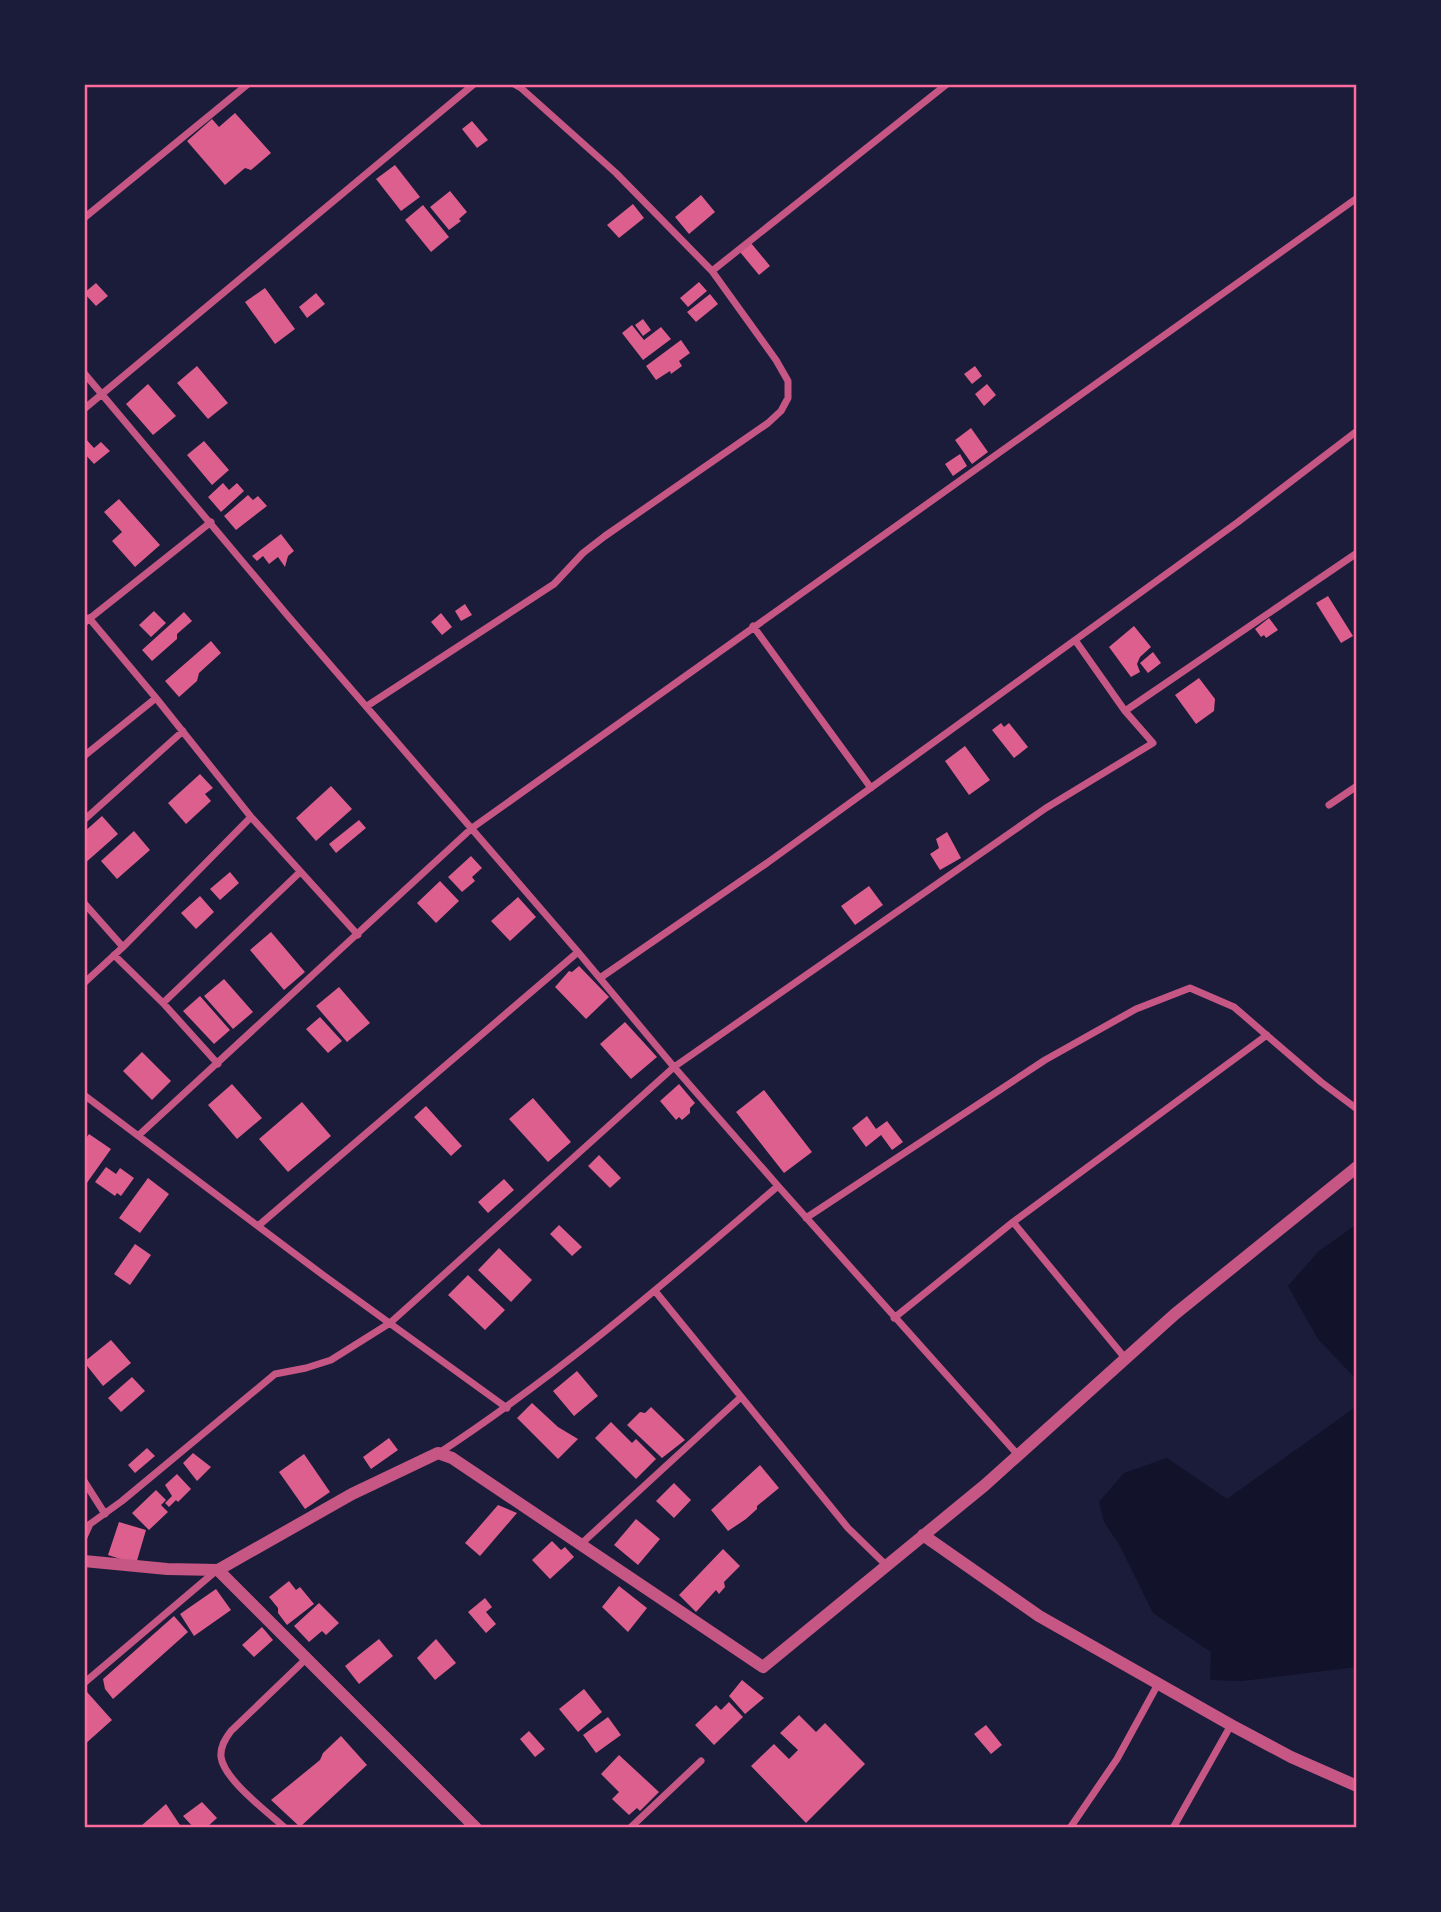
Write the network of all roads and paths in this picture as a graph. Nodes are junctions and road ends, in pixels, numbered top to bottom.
1 (248, 84) edge
2 (474, 84) edge
3 (514, 84) edge
4 (947, 84) edge
5 (1357, 198) edge
6 (84, 218) edge
7 (712, 271) junction
8 (84, 373) edge
9 (102, 393) junction
10 (84, 410) edge
11 (1357, 431) edge
12 (211, 522) junction
13 (1357, 553) edge
14 (86, 621) edge
15 (754, 626) junction
16 (1075, 640) junction
17 (156, 698) junction
18 (367, 706) junction
19 (1125, 712) junction
20 (183, 731) junction
21 (84, 756) edge
22 (1357, 786) edge
23 (871, 788) junction
24 (1329, 805) dead end
25 (251, 817) junction
26 (84, 820) edge
27 (472, 828) junction
28 (299, 873) junction
29 (84, 904) edge
30 (358, 935) junction
31 (123, 947) junction
32 (578, 952) junction
33 (114, 956) junction
34 (600, 978) junction
35 (84, 983) edge
36 (163, 1003) junction
37 (1267, 1035) junction
38 (218, 1064) junction
39 (674, 1067) junction
40 (84, 1095) edge
41 (1357, 1108) edge
42 (139, 1135) junction
43 (1357, 1167) edge
44 (778, 1186) junction
45 (806, 1218) junction
46 (1013, 1222) junction
47 (258, 1226) junction
48 (655, 1291) junction
49 (894, 1318) junction
50 (390, 1323) junction
51 (1125, 1358) junction
52 (741, 1397) junction
53 (507, 1408) junction
54 (438, 1453) junction
55 (1018, 1455) junction
56 (84, 1481) edge
57 (105, 1514) junction
58 (923, 1535) junction
59 (84, 1537) edge
60 (581, 1544) junction
61 (84, 1561) edge
62 (886, 1565) junction
63 (218, 1570) junction
64 (307, 1658) junction
65 (84, 1683) edge
66 (1158, 1684) junction
67 (1231, 1725) junction
68 (701, 1761) dead end
69 (1357, 1786) edge
70 (285, 1828) edge
71 (476, 1828) edge
72 (630, 1828) edge
73 (1070, 1828) edge
74 (1172, 1828) edge

1 - 6 street
2 - 9 street
3 - 7 street
4 - 7 street
5 - 15 street
7 - 18 street
8 - 9 street
9 - 10 street
9 - 12 street
11 - 16 street
12 - 14 street
12 - 18 street
13 - 19 street
14 - 17 street
15 - 23 street
15 - 27 street
16 - 19 street
16 - 23 street
17 - 20 street
17 - 21 street
18 - 27 street
19 - 39 street
20 - 25 street
20 - 26 street
22 - 24 street
23 - 34 street
25 - 28 street
25 - 31 street
27 - 30 street
27 - 32 street
28 - 30 street
28 - 36 street
29 - 31 street
30 - 38 street
31 - 33 street
32 - 34 street
32 - 47 street
33 - 35 street
33 - 36 street
34 - 39 street
36 - 38 street
37 - 41 street
37 - 45 street
37 - 46 street
38 - 42 street
39 - 44 street
39 - 50 street
40 - 42 street
42 - 47 street
43 - 51 street
44 - 45 street
44 - 48 street
45 - 49 street
46 - 49 street
46 - 51 street
47 - 50 street
48 - 52 street
48 - 53 street
49 - 55 street
50 - 53 street
50 - 57 street
51 - 55 street
52 - 60 street
52 - 62 street
53 - 54 street
54 - 60 street
54 - 63 street
55 - 58 street
56 - 57 street
57 - 59 street
58 - 62 street
58 - 66 street
60 - 62 street
61 - 63 street
63 - 64 street
63 - 65 street
64 - 70 street
64 - 71 street
66 - 67 street
66 - 73 street
67 - 69 street
67 - 74 street
68 - 72 street

